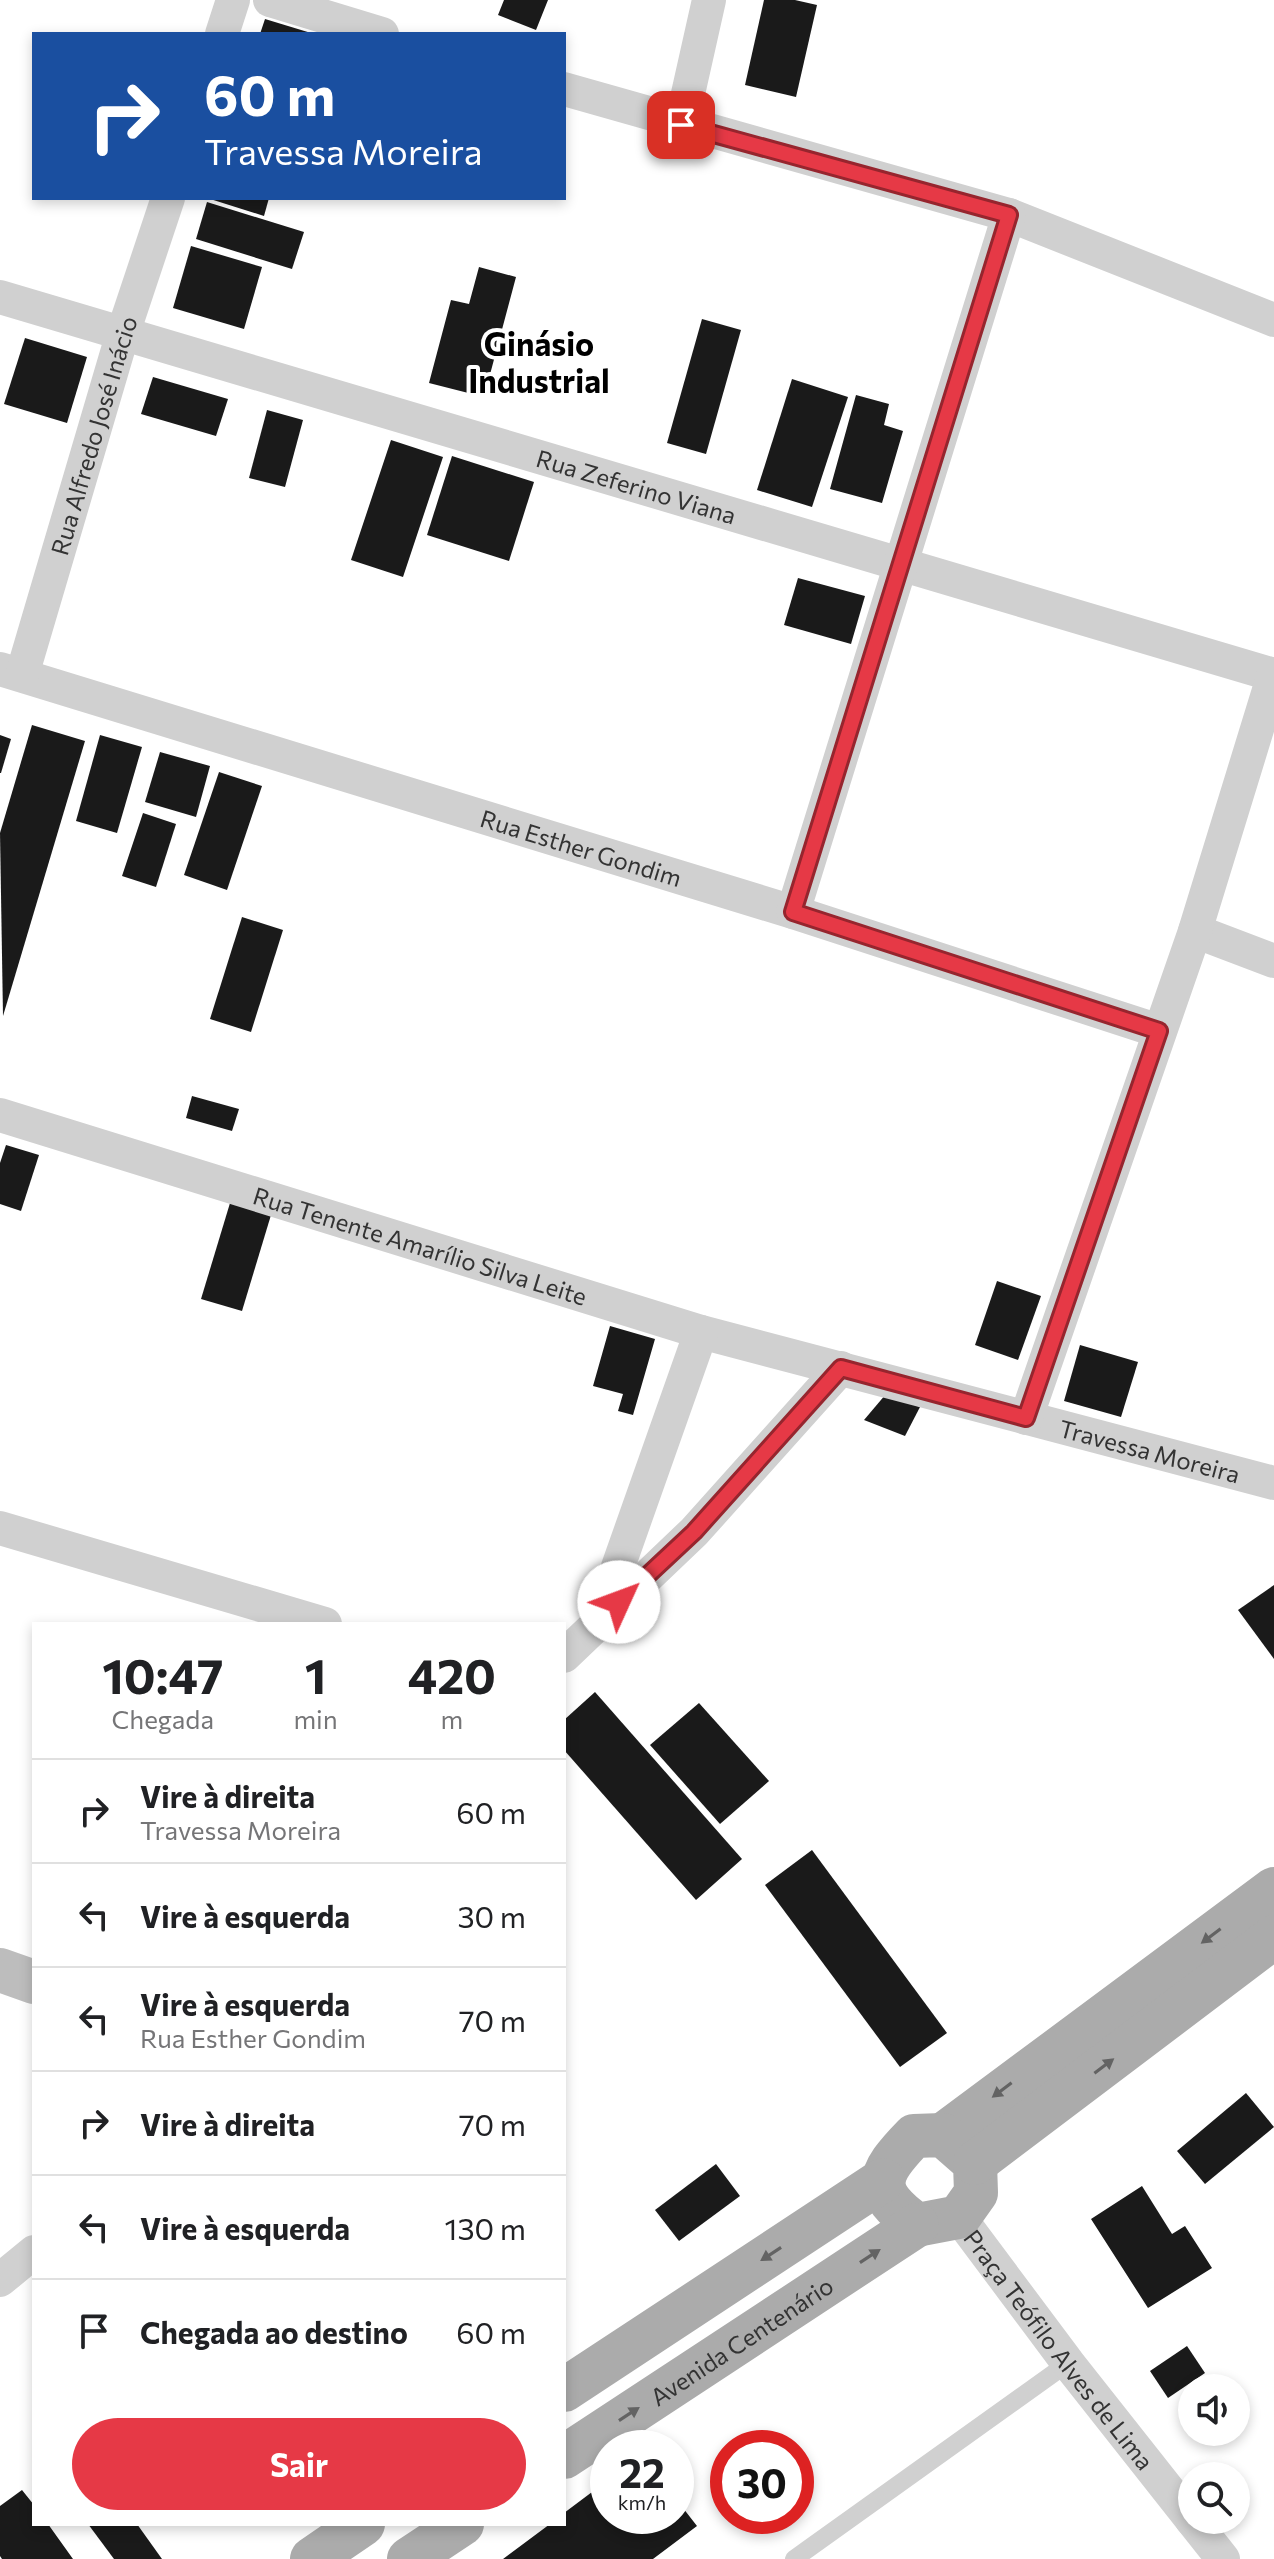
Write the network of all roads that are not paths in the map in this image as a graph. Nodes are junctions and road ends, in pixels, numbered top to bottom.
1 (233, 0) edge
2 (270, 0) edge
3 (709, 0) edge
4 (223, 32) edge
5 (375, 32) edge
6 (566, 90) edge
7 (681, 125) junction
8 (167, 200) edge
9 (1009, 215) junction
10 (0, 297) edge
11 (1274, 320) edge
12 (122, 336) junction
13 (901, 564) junction
14 (11, 672) edge
15 (1274, 674) edge
16 (793, 912) junction
17 (1195, 931) junction
18 (1274, 961) edge
19 (1159, 1031) junction
20 (0, 1115) edge
21 (701, 1332) junction
22 (841, 1368) junction
23 (1026, 1418) junction
24 (1274, 1483) edge
25 (0, 1528) edge
26 (600, 1619) junction
27 (318, 1622) edge
28 (566, 1654) edge
29 (1274, 1889) edge
30 (1274, 1937) edge
31 (0, 1970) edge
32 (32, 1981) edge
33 (943, 2135) junction
34 (975, 2163) junction
35 (883, 2180) junction
36 (938, 2221) junction
37 (32, 2254) edge
38 (0, 2280) edge
39 (1068, 2363) junction
40 (566, 2389) edge
41 (566, 2456) edge
42 (1178, 2502) edge
43 (360, 2526) edge
44 (459, 2526) edge
45 (1203, 2534) edge
46 (312, 2559) edge
47 (409, 2559) edge
48 (794, 2559) edge
49 (1223, 2559) edge

1 - 4 street
2 - 5 street
3 - 7 street
6 - 7 street
7 - 9 street
8 - 12 street, Rua Alfredo José Inácio
9 - 11 street
9 - 13 street
10 - 12 street, Rua Zeferino Viana
12 - 13 street, Rua Zeferino Viana
12 - 14 street, Rua Alfredo José Inácio
13 - 15 street, Rua Zeferino Viana
13 - 16 street
14 - 16 street, Rua Esther Gondim
15 - 17 street
16 - 19 street, Rua Esther Gondim
17 - 18 street
17 - 19 street
19 - 23 street
20 - 21 street, Rua Tenente Amarílio Silva Leite
21 - 22 street, Rua Tenente Amarílio Silva Leite
21 - 26 street
22 - 23 street, Travessa Moreira
22 - 26 street
23 - 24 street, Travessa Moreira
25 - 27 street
26 - 28 street
29 -> 33 main road
34 -> 30 main road
31 - 32 street
33 - 34 main road
33 - 35 main road
34 - 36 main road
35 - 36 main road
35 -> 40 main road
36 - 39 street, Praça Teófilo Alves de Lima
41 -> 36 main road, Avenida Centenário
37 - 38 street
39 - 42 street, Praça Teófilo Alves de Lima
39 - 48 lane
43 - 46 main road
44 - 47 main road
45 - 49 street, Praça Teófilo Alves de Lima

